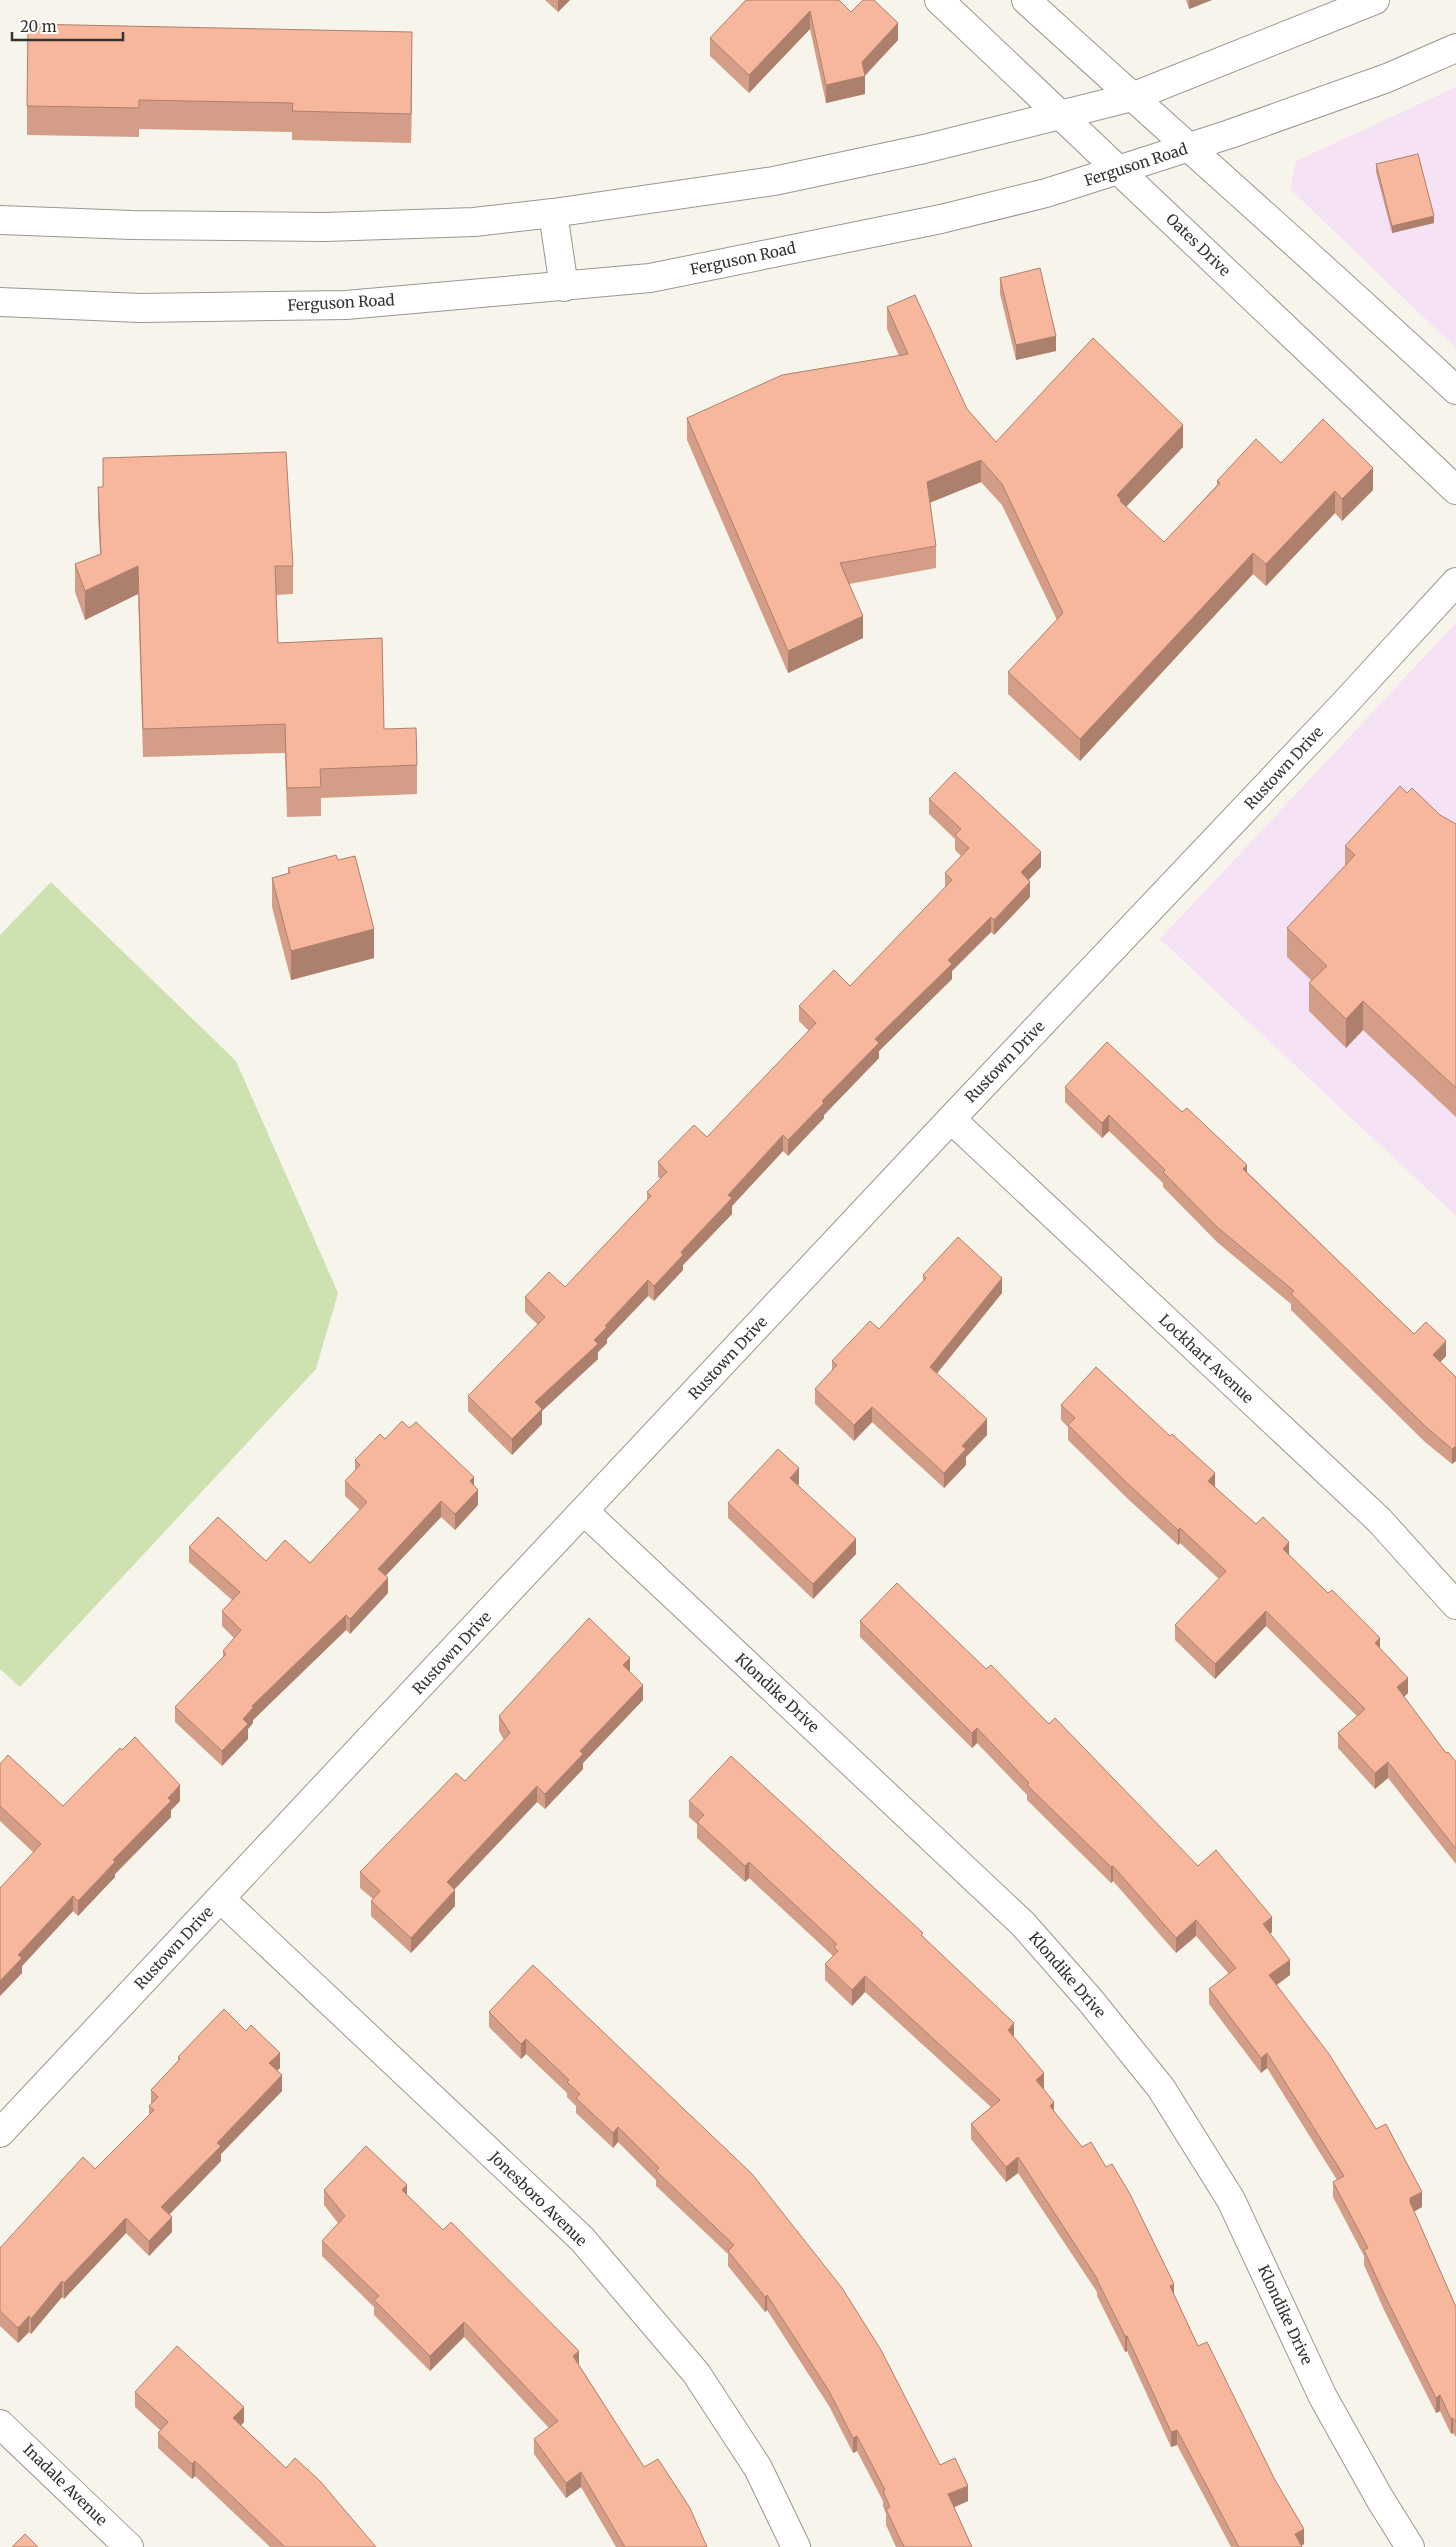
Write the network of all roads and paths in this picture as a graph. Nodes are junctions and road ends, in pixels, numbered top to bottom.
1 (939, 0) edge
2 (1026, 0) edge
3 (1376, 0) edge
4 (1456, 48) edge
5 (1132, 97) junction
6 (1062, 115) junction
7 (1189, 148) junction
8 (1120, 169) junction
9 (553, 213) junction
10 (0, 220) edge
11 (564, 286) junction
12 (0, 302) edge
13 (1456, 390) edge
14 (1456, 490) edge
15 (1456, 582) edge
16 (951, 1119) junction
17 (585, 1512) junction
18 (1456, 1605) edge
19 (221, 1899) junction
20 (0, 2133) edge
21 (0, 2424) edge
22 (129, 2547) edge
23 (796, 2547) edge
24 (1410, 2547) edge

1 - 6 street, Oates Drive
2 - 5 street
3 - 5 street
4 - 7 street, Ferguson Road
5 - 6 street
5 - 7 street
6 - 8 street, Oates Drive
6 - 9 street
7 - 8 street, Ferguson Road
7 - 13 street
8 - 11 street, Ferguson Road
8 - 14 street, Oates Drive
9 - 10 street
9 - 11 street
11 - 12 street, Ferguson Road
15 - 16 street, Rustown Drive
16 - 17 street, Rustown Drive
16 - 18 street, Lockhart Avenue
17 - 19 street, Rustown Drive
17 - 24 street, Klondike Drive
19 - 20 street, Rustown Drive
19 - 23 street, Jonesboro Avenue
21 - 22 street, Inadale Avenue

